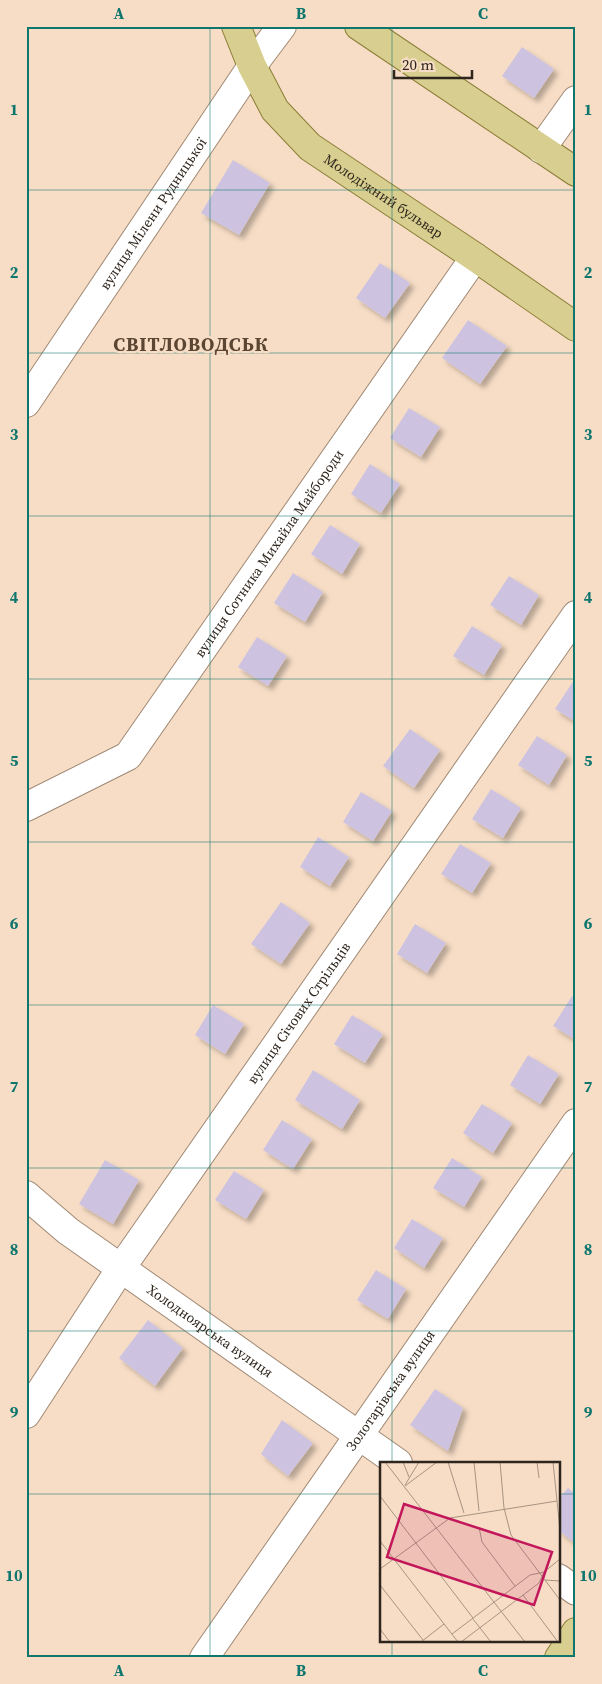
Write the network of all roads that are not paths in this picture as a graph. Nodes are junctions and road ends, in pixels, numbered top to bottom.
1 (236, 26) edge
2 (282, 26) edge
3 (359, 26) edge
4 (252, 66) junction
5 (576, 100) edge
6 (541, 149) junction
7 (576, 172) edge
8 (475, 257) junction
9 (576, 327) edge
10 (26, 403) edge
11 (576, 615) edge
12 (26, 807) edge
13 (576, 1123) edge
14 (26, 1195) edge
15 (121, 1268) junction
16 (26, 1414) edge
17 (358, 1434) junction
18 (397, 1462) edge
19 (560, 1579) edge
20 (576, 1590) edge
21 (576, 1632) edge
22 (204, 1658) edge
23 (559, 1658) edge

1 - 4 main road, Молодіжний бульвар
2 - 4 street, вулиця Мілени Рудницької
3 - 6 main road
4 - 8 main road, Молодіжний бульвар
4 - 10 street, вулиця Мілени Рудницької
5 - 6 street
6 - 7 main road
8 - 9 main road, Молодіжний бульвар
8 - 12 street, вулиця Сотника Михайла Майбороди
11 - 15 street, вулиця Січових Стрільців
13 - 17 street, Золотарівська вулиця
14 - 15 street, Холодноярська вулиця
15 - 16 street, вулиця Січових Стрільців
15 - 17 street, Холодноярська вулиця
17 - 18 street, Холодноярська вулиця
17 - 22 street, Золотарівська вулиця
19 - 20 street
21 - 23 main road

